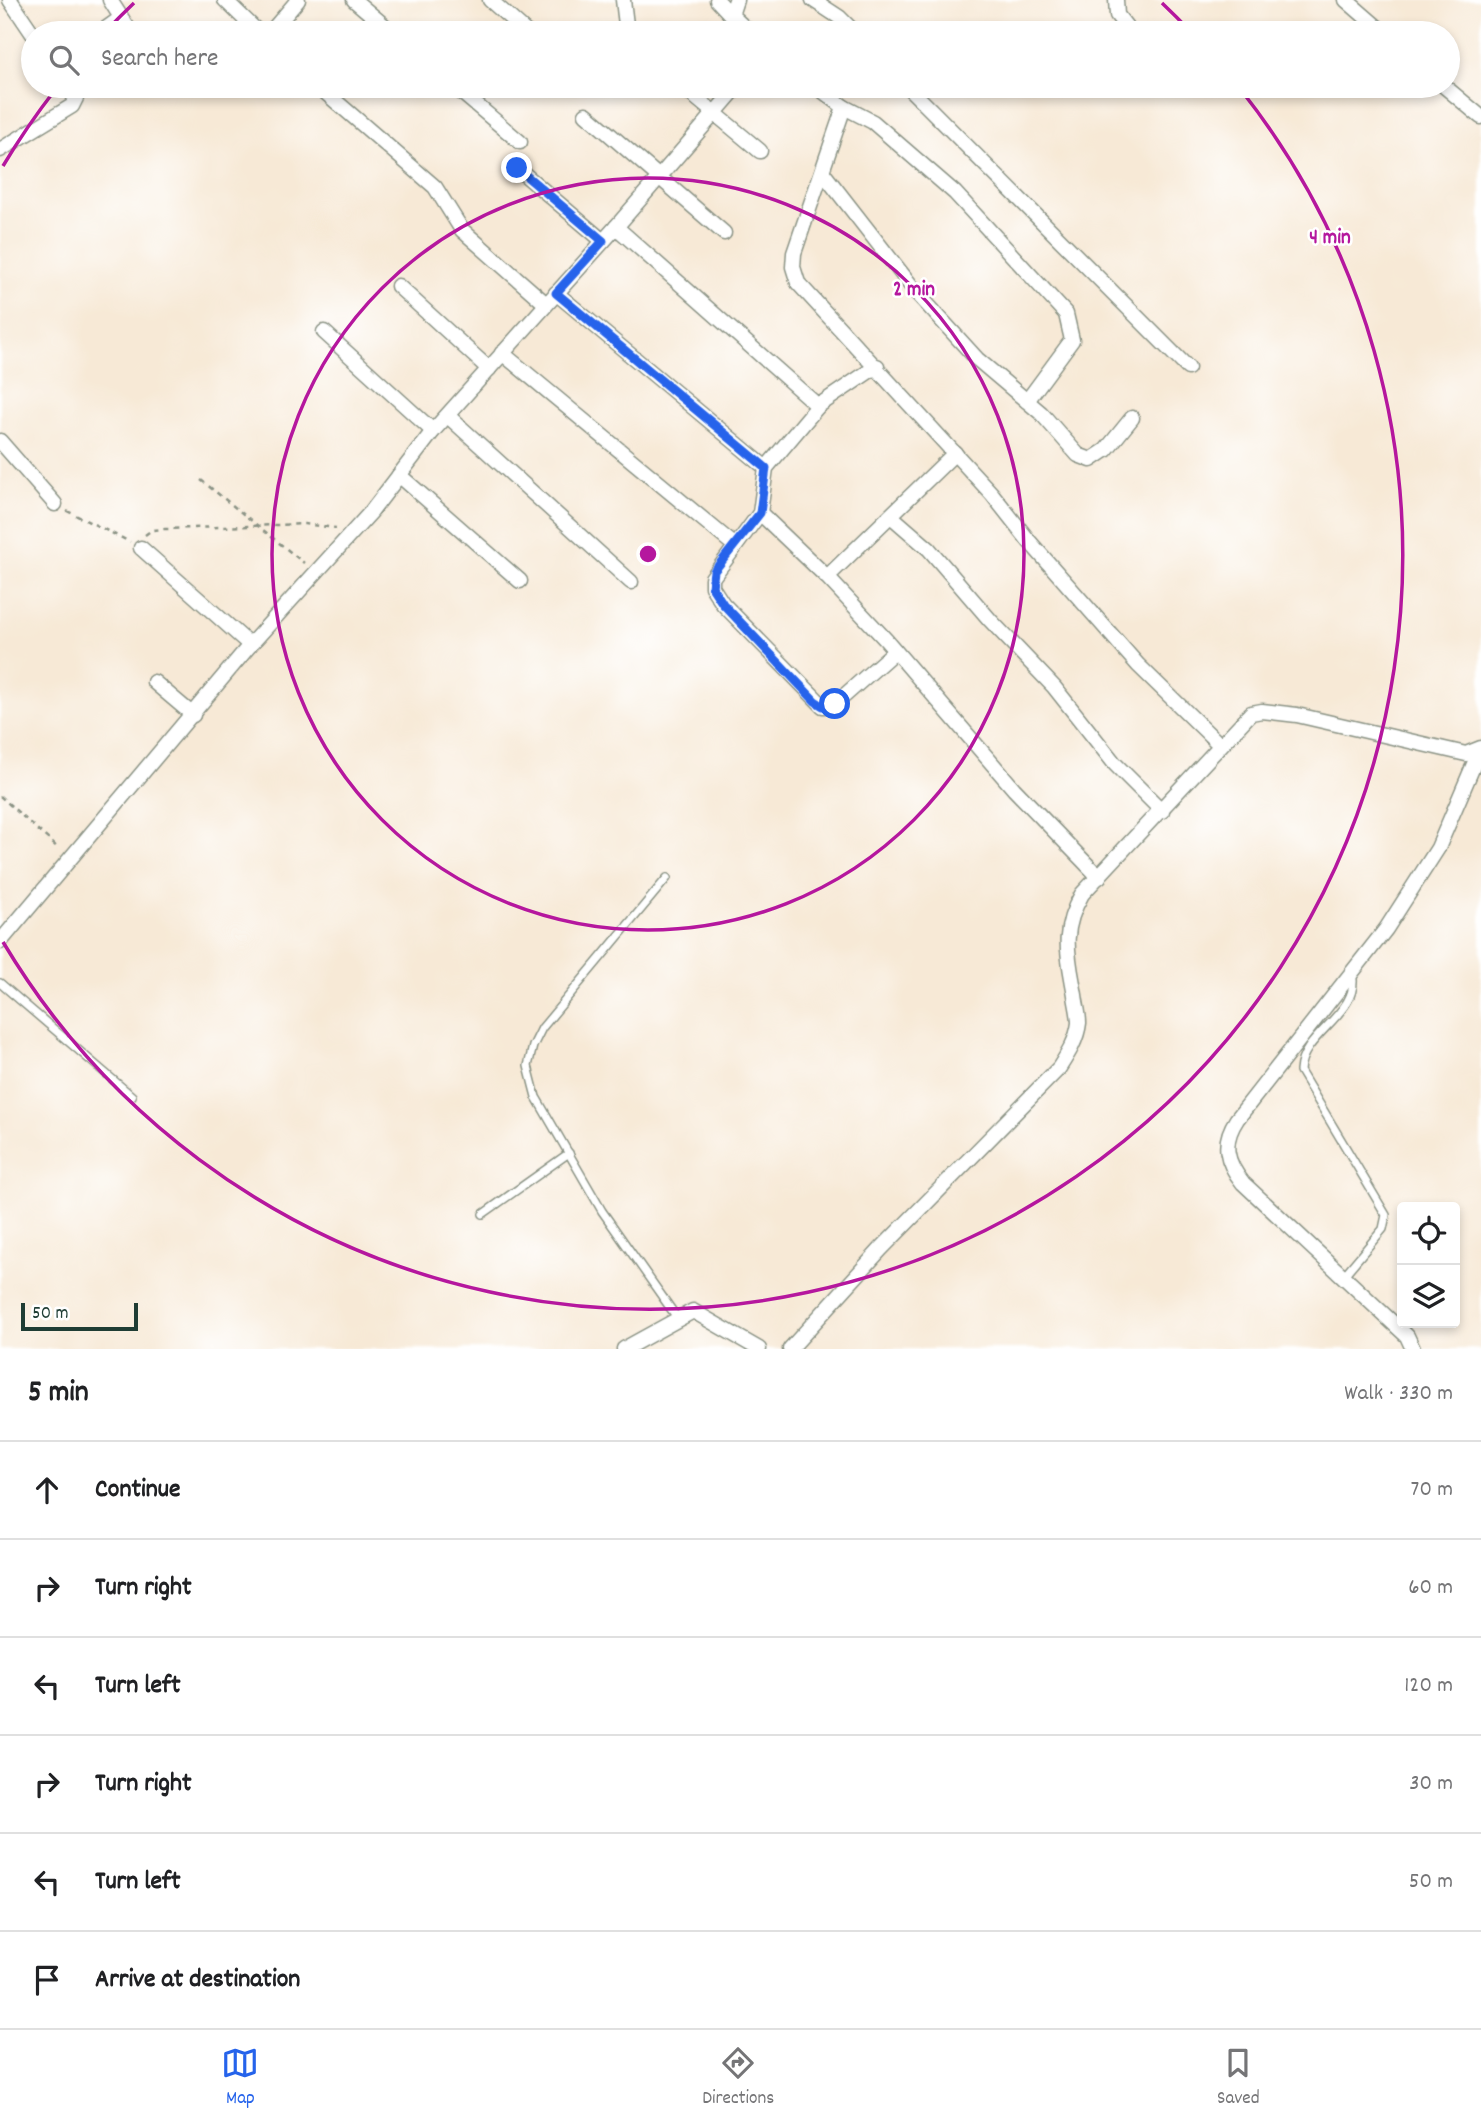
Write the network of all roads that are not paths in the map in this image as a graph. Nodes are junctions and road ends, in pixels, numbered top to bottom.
1 (9, 0) edge
2 (110, 0) edge
3 (225, 0) edge
4 (298, 0) edge
5 (354, 0) edge
6 (490, 0) edge
7 (623, 0) edge
8 (717, 0) edge
9 (736, 0) edge
10 (813, 0) edge
11 (1116, 0) edge
12 (1346, 0) edge
13 (731, 15) junction
14 (121, 18) junction
15 (24, 21) edge
16 (117, 21) edge
17 (123, 21) edge
18 (247, 21) edge
19 (280, 21) edge
20 (379, 21) edge
21 (514, 21) edge
22 (625, 21) edge
23 (737, 21) edge
24 (843, 21) edge
25 (1122, 21) edge
26 (1370, 21) edge
27 (76, 98) edge
28 (332, 98) edge
29 (468, 98) edge
30 (697, 98) edge
31 (728, 98) edge
32 (832, 98) edge
33 (919, 98) edge
34 (1458, 98) edge
35 (844, 107) junction
36 (715, 113) junction
37 (586, 114) dead end
38 (1481, 117) edge
39 (520, 142) dead end
40 (0, 150) edge
41 (760, 151) dead end
42 (517, 168) dead end
43 (824, 174) junction
44 (658, 176) junction
45 (617, 227) junction
46 (724, 233) dead end
47 (603, 241) junction
48 (398, 286) dead end
49 (551, 298) junction
50 (324, 332) dead end
51 (502, 353) junction
52 (877, 366) junction
53 (1188, 368) dead end
54 (489, 369) junction
55 (1027, 401) junction
56 (818, 407) junction
57 (449, 417) junction
58 (1132, 418) dead end
59 (433, 431) junction
60 (0, 441) edge
61 (955, 453) junction
62 (766, 468) junction
63 (399, 475) junction
64 (55, 504) road end
65 (760, 513) junction
66 (891, 516) junction
67 (734, 545) junction
68 (139, 547) road end
69 (827, 577) junction
70 (520, 581) dead end
71 (632, 582) dead end
72 (250, 645) junction
73 (895, 651) junction
74 (154, 682) dead end
75 (192, 715) junction
76 (1220, 745) junction
77 (1480, 749) edge
78 (1161, 811) junction
79 (1099, 877) junction
80 (667, 878) dead end
81 (0, 942) edge
82 (1352, 971) junction
83 (0, 983) edge
84 (132, 1096) dead end
85 (569, 1153) junction
86 (484, 1214) dead end
87 (1345, 1274) junction
88 (678, 1319) junction
89 (632, 1347) edge
90 (759, 1349) edge
91 (790, 1349) edge
92 (1413, 1349) edge

1 - 15 street
2 - 14 street
3 - 18 street
4 - 19 street
5 - 20 street
6 - 21 street
7 - 22 street
8 - 13 street
9 - 13 street
10 - 24 street
11 - 25 street
12 - 26 street
13 - 23 street
14 - 16 street
14 - 17 street
27 - 40 street
28 - 49 street
29 - 39 street
30 - 36 street
31 - 36 street
32 - 35 street
33 - 53 street
34 - 38 street
35 - 43 street
35 - 55 street
36 - 41 street
36 - 44 street
37 - 44 street
42 - 47 street
43 - 52 street
43 - 55 street
44 - 45 street
44 - 46 street
45 - 47 street
45 - 56 street
47 - 49 street
48 - 54 street
49 - 51 street
49 - 62 street
50 - 59 street
51 - 54 street
51 - 67 street
52 - 56 street
52 - 61 street
54 - 57 street
55 - 58 street
56 - 62 street
57 - 59 street
57 - 71 street
59 - 63 street
60 - 64 street
61 - 66 street
61 - 76 street
62 - 65 street
63 - 70 street
63 - 72 street
65 - 67 street
65 - 69 street
66 - 69 street
66 - 78 street
67 - 73 street
68 - 72 street
69 - 73 street
72 - 75 street
73 - 79 street
74 - 75 street
75 - 81 street
76 - 77 street
76 - 78 street
77 - 82 street
78 - 79 street
79 - 91 street
80 - 85 lane
82 - 87 lane
82 - 87 street
83 - 84 lane
85 - 86 lane
85 - 88 lane
87 - 92 street
88 - 89 street
88 - 90 street

